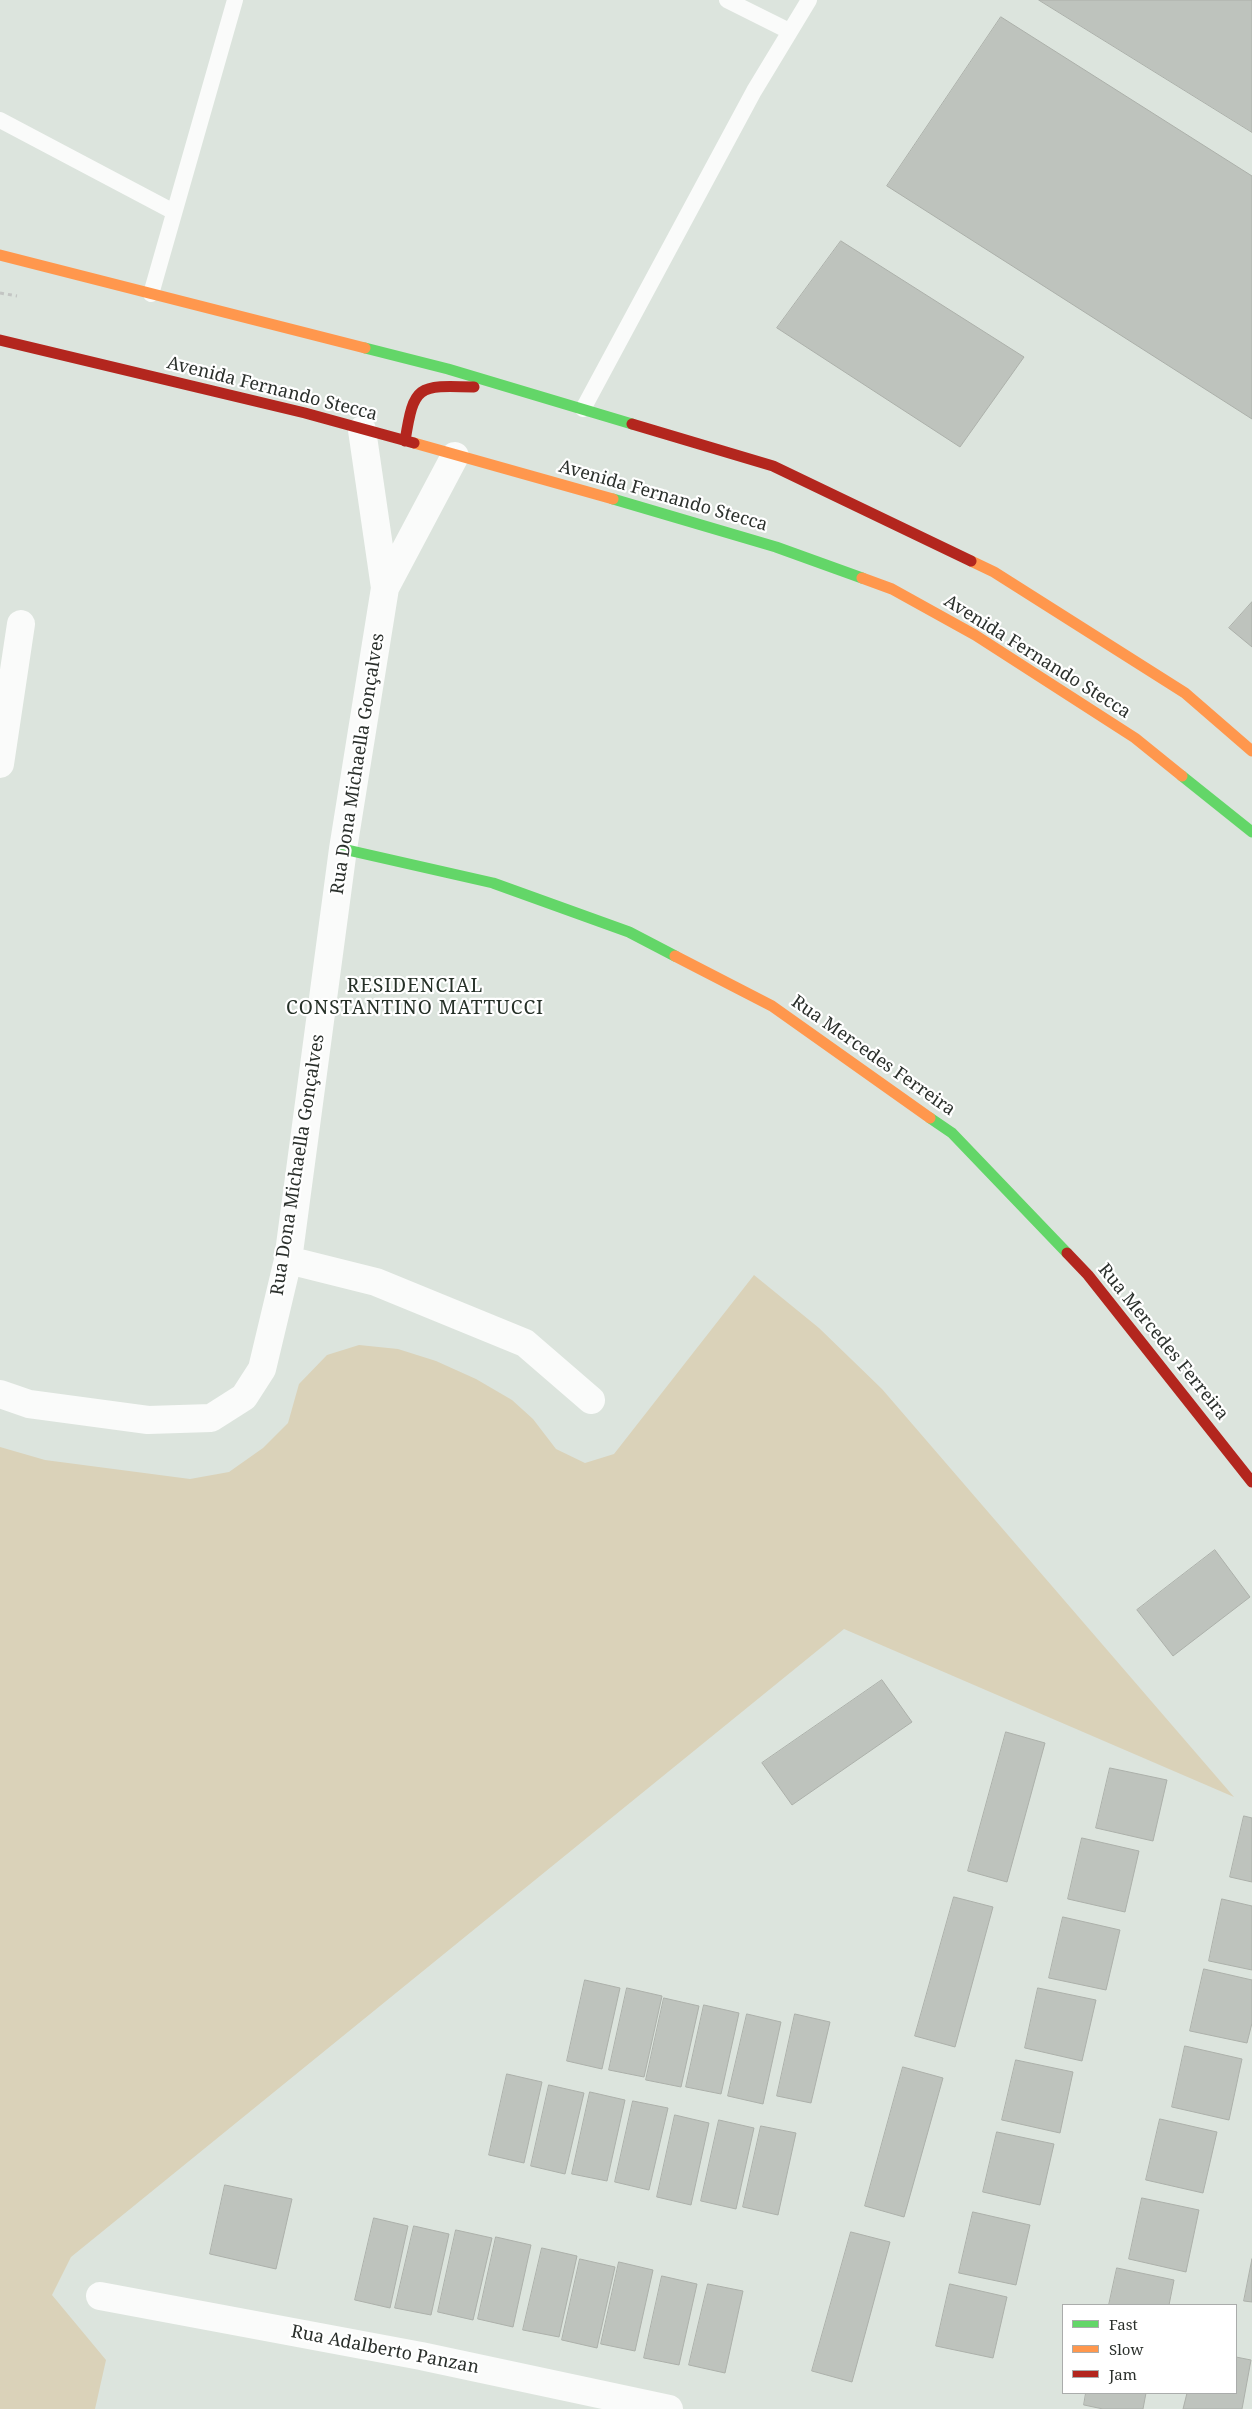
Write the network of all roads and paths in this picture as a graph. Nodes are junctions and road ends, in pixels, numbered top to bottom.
1 (235, 0) edge
2 (727, 0) edge
3 (809, 0) edge
4 (789, 31) junction
5 (0, 120) edge
6 (174, 212) junction
7 (0, 256) edge
8 (151, 294) junction
9 (0, 340) edge
10 (508, 387) junction
11 (583, 409) junction
12 (362, 430) junction
13 (405, 441) junction
14 (456, 456) junction
15 (385, 588) junction
16 (21, 624) dead end
17 (1252, 751) edge
18 (0, 764) edge
19 (1252, 832) edge
20 (343, 849) junction
21 (288, 1260) junction
22 (0, 1394) edge
23 (591, 1400) dead end
24 (1252, 1482) edge
25 (100, 2296) dead end
26 (669, 2409) edge

1 - 6 lane
2 - 4 lane
3 - 4 lane
4 - 11 lane
5 - 6 lane
6 - 8 lane
7 - 8 main road
8 - 10 main road
9 - 12 main road, Avenida Fernando Stecca
10 - 11 main road
10 - 13 main road
11 - 17 main road
12 - 13 main road, Avenida Fernando Stecca
12 - 15 street, Rua Dona Michaella Gonçalves
13 - 14 main road, Avenida Fernando Stecca
14 - 15 street, Rua Dona Michaella Gonçalves
14 - 19 main road, Avenida Fernando Stecca
15 - 20 street, Rua Dona Michaella Gonçalves
16 - 18 street
20 - 21 street, Rua Dona Michaella Gonçalves
20 - 24 main road, Rua Mercedes Ferreira
21 - 22 street, Rua Dona Michaella Gonçalves
21 - 23 street
25 - 26 street, Rua Adalberto Panzan

